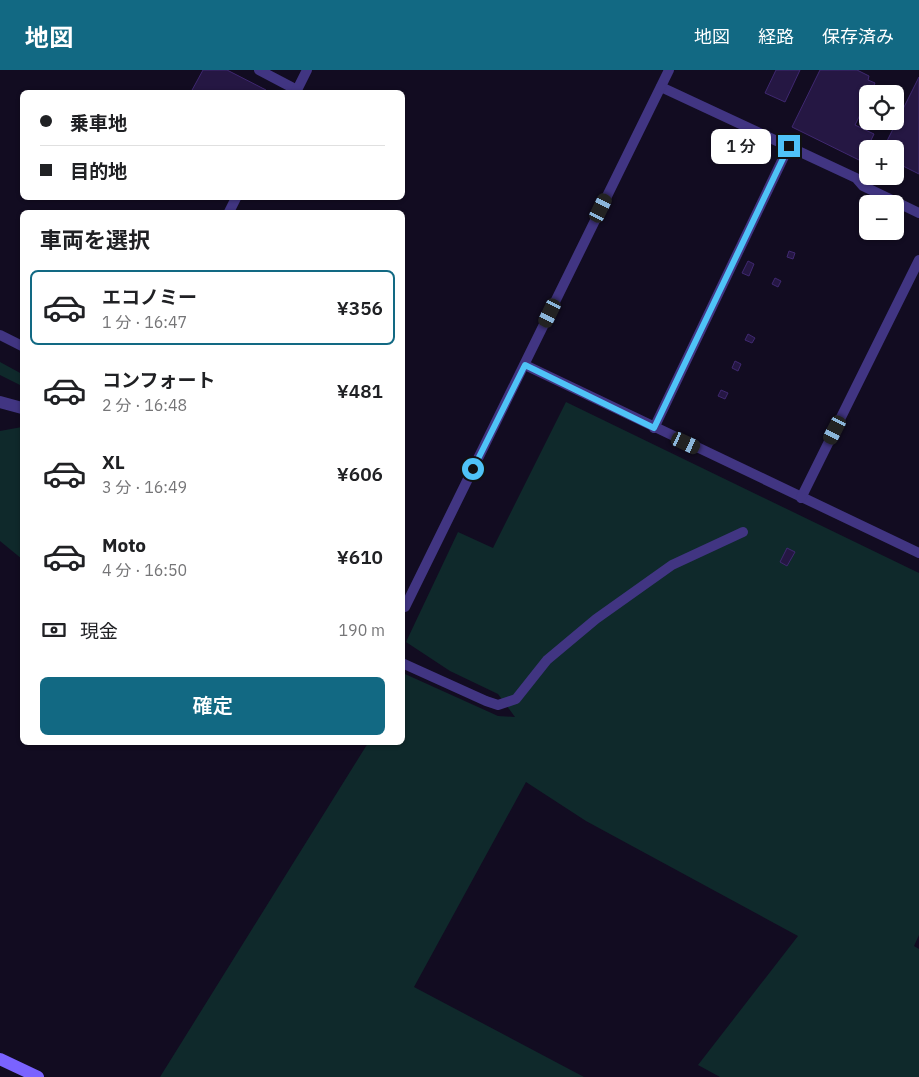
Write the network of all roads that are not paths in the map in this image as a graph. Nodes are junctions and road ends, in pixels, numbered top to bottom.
1 (260, 70) edge
2 (307, 70) edge
3 (669, 70) edge
4 (661, 86) junction
5 (294, 90) edge
6 (297, 90) edge
7 (789, 146) junction
8 (919, 213) edge
9 (919, 260) edge
10 (0, 335) edge
11 (20, 345) edge
12 (525, 365) junction
13 (0, 402) edge
14 (20, 407) edge
15 (654, 428) junction
16 (801, 498) junction
17 (743, 532) dead end
18 (919, 553) edge
19 (405, 607) edge
20 (405, 663) edge
21 (0, 1059) edge
22 (38, 1077) edge

1 - 5 lane
2 - 6 lane
3 - 4 lane
4 - 7 lane
4 - 12 lane
7 - 8 lane
7 - 15 lane
9 - 16 lane
10 - 11 lane
12 - 15 lane
12 - 19 lane
13 - 14 street
15 - 16 lane
16 - 18 lane
17 - 20 lane
21 - 22 main road

